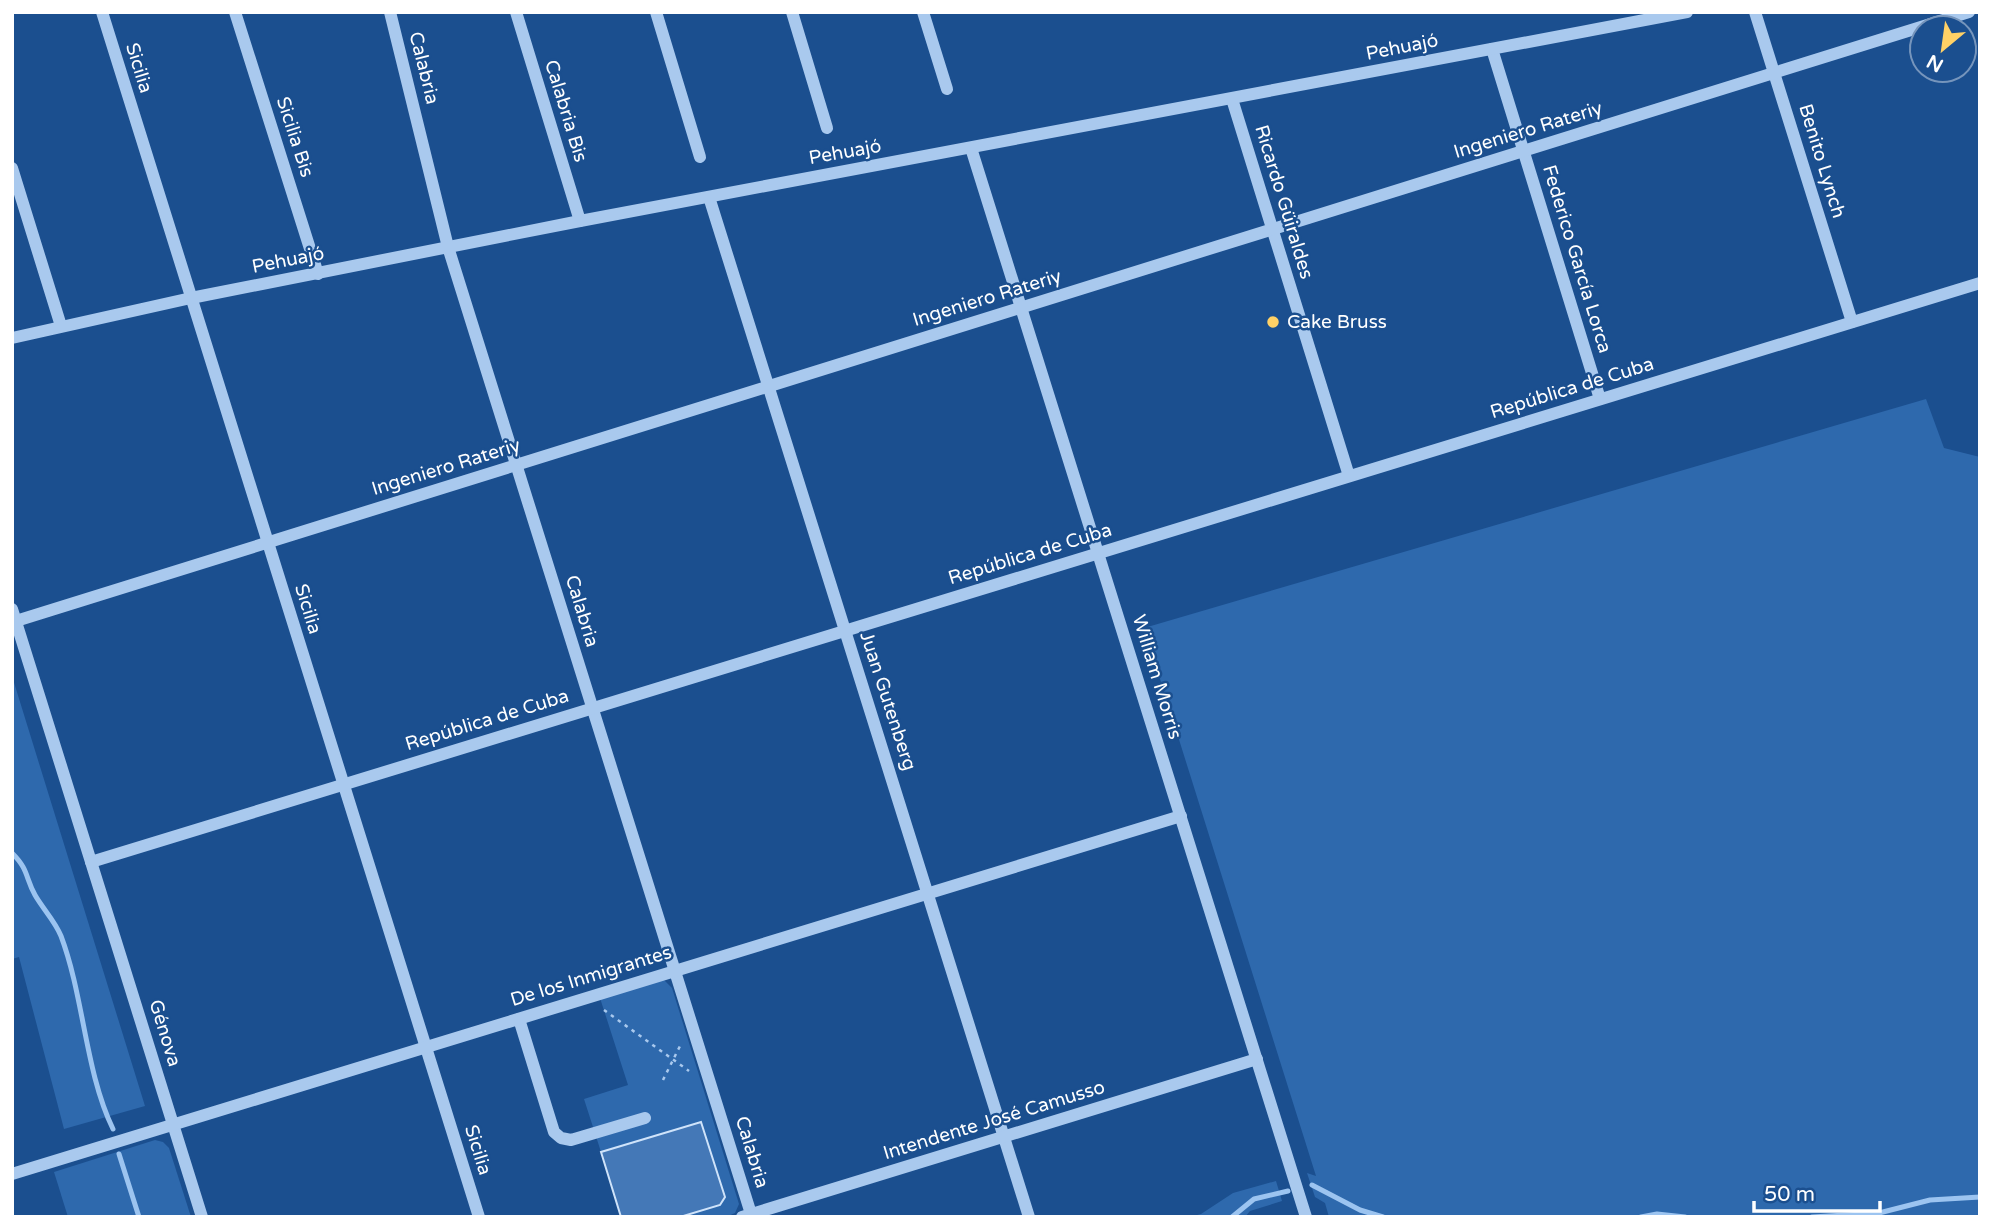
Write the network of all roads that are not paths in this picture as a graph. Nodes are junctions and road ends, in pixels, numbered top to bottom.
1 (102, 12) edge
2 (235, 12) edge
3 (390, 12) edge
4 (516, 12) edge
5 (656, 12) edge
6 (792, 12) edge
7 (923, 12) edge
8 (1687, 12) edge
9 (1755, 12) edge
10 (1969, 12) edge
11 (1492, 49) junction
12 (1774, 73) junction
13 (947, 89) dead end
14 (1232, 99) junction
15 (827, 128) dead end
16 (971, 148) junction
17 (1524, 151) junction
18 (700, 157) dead end
19 (12, 168) edge
20 (709, 197) junction
21 (580, 221) junction
22 (1272, 229) junction
23 (448, 247) junction
24 (318, 274) junction
25 (1980, 283) edge
26 (191, 298) junction
27 (1021, 308) junction
28 (1852, 322) junction
29 (61, 326) junction
30 (12, 338) edge
31 (770, 386) junction
32 (1601, 399) junction
33 (517, 466) junction
34 (1349, 476) junction
35 (268, 543) junction
36 (1098, 553) junction
37 (14, 615) edge
38 (846, 630) junction
39 (593, 708) junction
40 (343, 784) junction
41 (1181, 816) junction
42 (91, 862) junction
43 (929, 893) junction
44 (674, 970) junction
45 (519, 1019) junction
46 (426, 1047) junction
47 (1257, 1059) junction
48 (645, 1118) dead end
49 (173, 1124) junction
50 (1004, 1137) junction
51 (12, 1174) edge
52 (748, 1216) edge
53 (202, 1217) edge
54 (479, 1217) edge
55 (1029, 1217) edge
56 (1307, 1217) edge

1 - 26 street, Sicilia
2 - 24 street, Sicilia Bis
3 - 23 street, Calabria
4 - 21 street, Calabria Bis
5 - 18 street
6 - 15 street
7 - 13 street
8 - 11 street, Pehuajó
9 - 12 street, Benito Lynch
10 - 12 street, Ingeniero Rateriy
11 - 14 street, Pehuajó
11 - 17 street, Federico García Lorca
12 - 17 street, Ingeniero Rateriy
12 - 28 street, Benito Lynch
14 - 16 street, Pehuajó
14 - 22 street, Ricardo Güiraldes
16 - 20 street, Pehuajó
16 - 27 street, William Morris
17 - 22 street, Ingeniero Rateriy
17 - 32 street, Federico García Lorca
19 - 29 street
20 - 21 street, Pehuajó
20 - 31 street, Juan Gutenberg
21 - 23 street, Pehuajó
22 - 27 street, Ingeniero Rateriy
22 - 34 street, Ricardo Güiraldes
23 - 24 street, Pehuajó
23 - 33 street, Calabria
24 - 26 street, Pehuajó
25 - 28 street, República de Cuba
26 - 29 street, Pehuajó
26 - 35 street, Sicilia
27 - 31 street, Ingeniero Rateriy
27 - 36 street, William Morris
28 - 32 street, República de Cuba
29 - 30 street, Pehuajó
31 - 33 street, Ingeniero Rateriy
31 - 38 street, Juan Gutenberg
32 - 34 street, República de Cuba
33 - 35 street, Ingeniero Rateriy
33 - 39 street, Calabria
34 - 36 street, República de Cuba
35 - 37 street, Ingeniero Rateriy
35 - 40 street, Sicilia
36 - 38 street, República de Cuba
36 - 41 street, William Morris
37 - 42 street, Génova
38 - 39 street, República de Cuba
38 - 43 street, Juan Gutenberg
39 - 40 street, República de Cuba
39 - 44 street, Calabria
40 - 42 street, República de Cuba
40 - 46 street, Sicilia
41 - 43 street, De los Inmigrantes
41 - 47 street, William Morris
42 - 49 street, Génova
43 - 44 street, De los Inmigrantes
43 - 50 street, Juan Gutenberg
44 - 45 street, De los Inmigrantes
44 - 52 street, Calabria
45 - 46 street, De los Inmigrantes
45 - 48 street
46 - 49 street, De los Inmigrantes
46 - 54 street, Sicilia
47 - 50 street, Intendente José Camusso
47 - 56 street, William Morris
49 - 51 street, De los Inmigrantes
49 - 53 street, Génova
50 - 52 street, Intendente José Camusso
50 - 55 street, Juan Gutenberg

